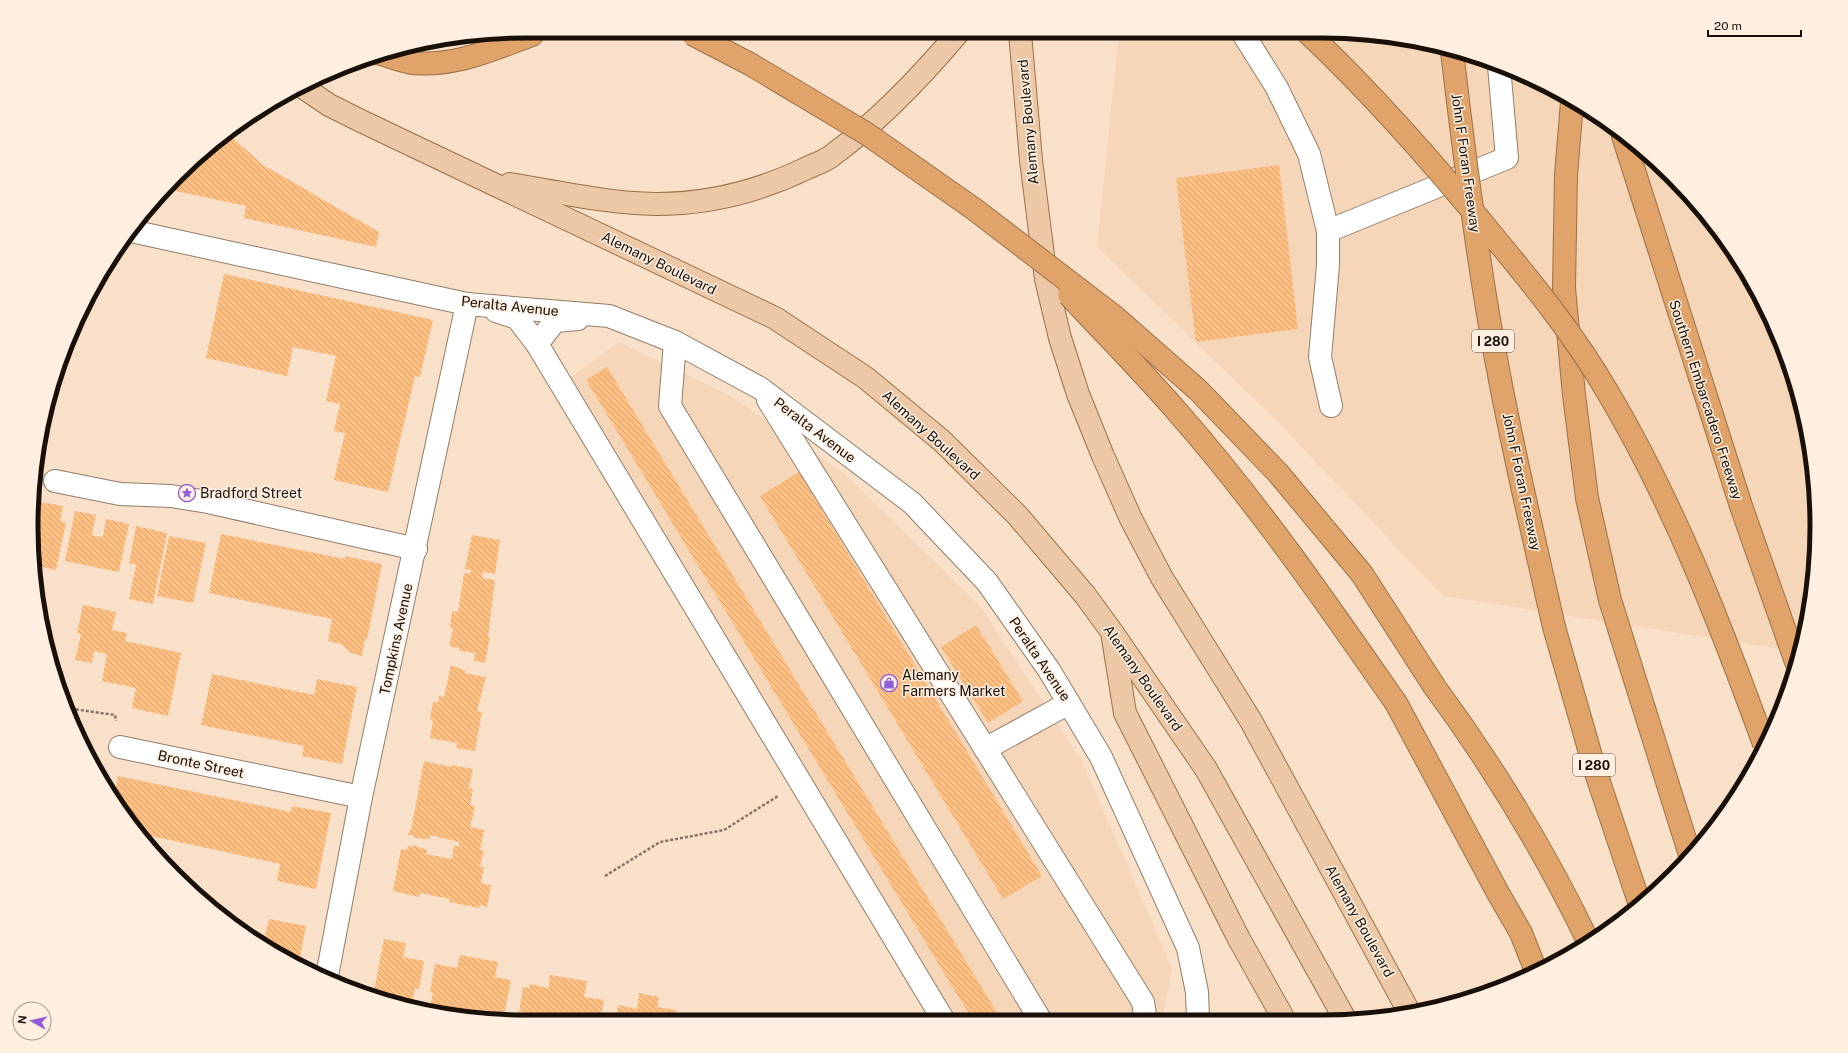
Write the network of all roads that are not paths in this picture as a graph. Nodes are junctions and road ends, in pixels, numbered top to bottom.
1 (524, 38) edge
2 (700, 38) edge
3 (954, 38) edge
4 (1020, 38) edge
5 (1246, 38) edge
6 (1313, 38) edge
7 (1453, 56) edge
8 (392, 57) edge
9 (1499, 72) edge
10 (307, 90) edge
11 (1572, 107) edge
12 (1626, 144) edge
13 (485, 180) junction
14 (1328, 231) junction
15 (137, 232) edge
16 (1027, 250) junction
17 (467, 304) junction
18 (609, 316) junction
19 (675, 342) junction
20 (537, 344) junction
21 (760, 388) junction
22 (1331, 406) dead end
23 (55, 481) dead end
24 (416, 549) junction
25 (1112, 632) junction
26 (1793, 653) edge
27 (1069, 704) junction
28 (1762, 739) edge
29 (120, 747) road end
30 (985, 749) junction
31 (361, 797) junction
32 (1688, 850) edge
33 (1638, 899) edge
34 (1586, 937) edge
35 (1534, 967) edge
36 (327, 972) edge
37 (1407, 1008) edge
38 (1342, 1014) edge
39 (940, 1015) edge
40 (1037, 1015) edge
41 (1145, 1015) edge
42 (1198, 1015) edge
43 (1282, 1015) edge

1 - 8 highway
2 - 16 highway, bridge
3 - 13 main road
4 - 37 main road, Alemany Boulevard
5 - 14 street
6 - 28 highway, bridge
7 - 33 highway, John F Foran Freeway / I 280, bridge
9 - 14 street
10 - 13 main road, Alemany Boulevard
11 - 32 highway, bridge
12 - 26 highway, Southern Embarcadero Freeway
13 - 25 main road, Alemany Boulevard
14 - 22 street
15 - 17 street, Peralta Avenue
16 - 34 highway, bridge
16 - 35 highway, bridge
17 - 18 street, Peralta Avenue
17 - 20 street
17 - 24 street, Tompkins Avenue
18 - 19 street, Peralta Avenue
18 - 20 street
19 - 21 street, Peralta Avenue
19 - 40 street
20 - 39 street
21 - 27 street, Peralta Avenue
21 - 30 street
23 - 24 street
24 - 31 street, Tompkins Avenue
25 - 38 main road, Alemany Boulevard
25 - 43 main road
27 - 30 street
27 - 42 street, Peralta Avenue
29 - 31 street, Bronte Street
30 - 41 street
31 - 36 street, Tompkins Avenue

